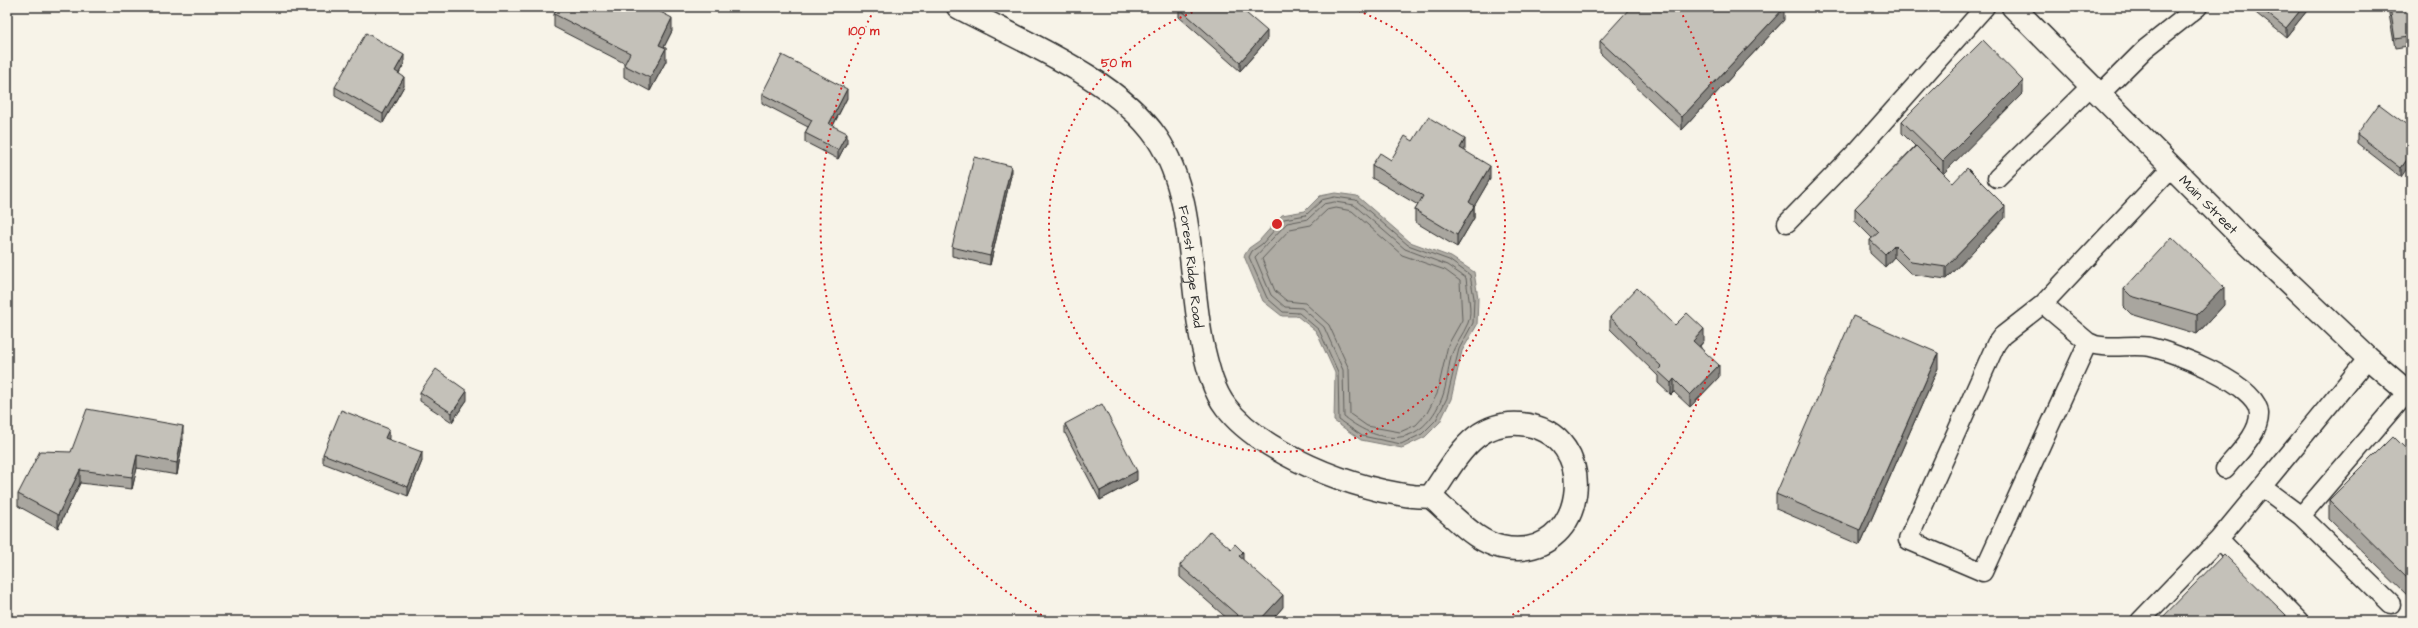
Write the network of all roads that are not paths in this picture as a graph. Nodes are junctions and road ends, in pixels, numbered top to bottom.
1 (958, 7) edge
2 (1985, 7) edge
3 (2013, 7) edge
4 (2198, 7) edge
5 (2096, 90) junction
6 (2172, 167) junction
7 (1997, 178) dead end
8 (1787, 223) dead end
9 (2043, 304) junction
10 (2088, 342) junction
11 (2368, 358) junction
12 (2409, 393) edge
13 (2225, 469) dead end
14 (2262, 487) junction
15 (1430, 497) junction
16 (2301, 516) junction
17 (2219, 539) junction
18 (2391, 604) dead end
19 (2140, 621) edge
20 (2299, 621) edge

1 - 15 street, Forest Ridge Road
2 - 8 lane
3 - 5 street, Main Street
4 - 5 lane
5 - 6 street, Main Street
5 - 7 lane
6 - 9 lane
6 - 11 street, Main Street
9 - 10 lane
9 - 10 lane
10 - 13 lane
11 - 12 street, Main Street
11 - 14 lane
12 - 16 lane
14 - 16 lane
14 - 17 lane
15 - 15 street
16 - 18 lane
17 - 19 lane
17 - 20 lane

